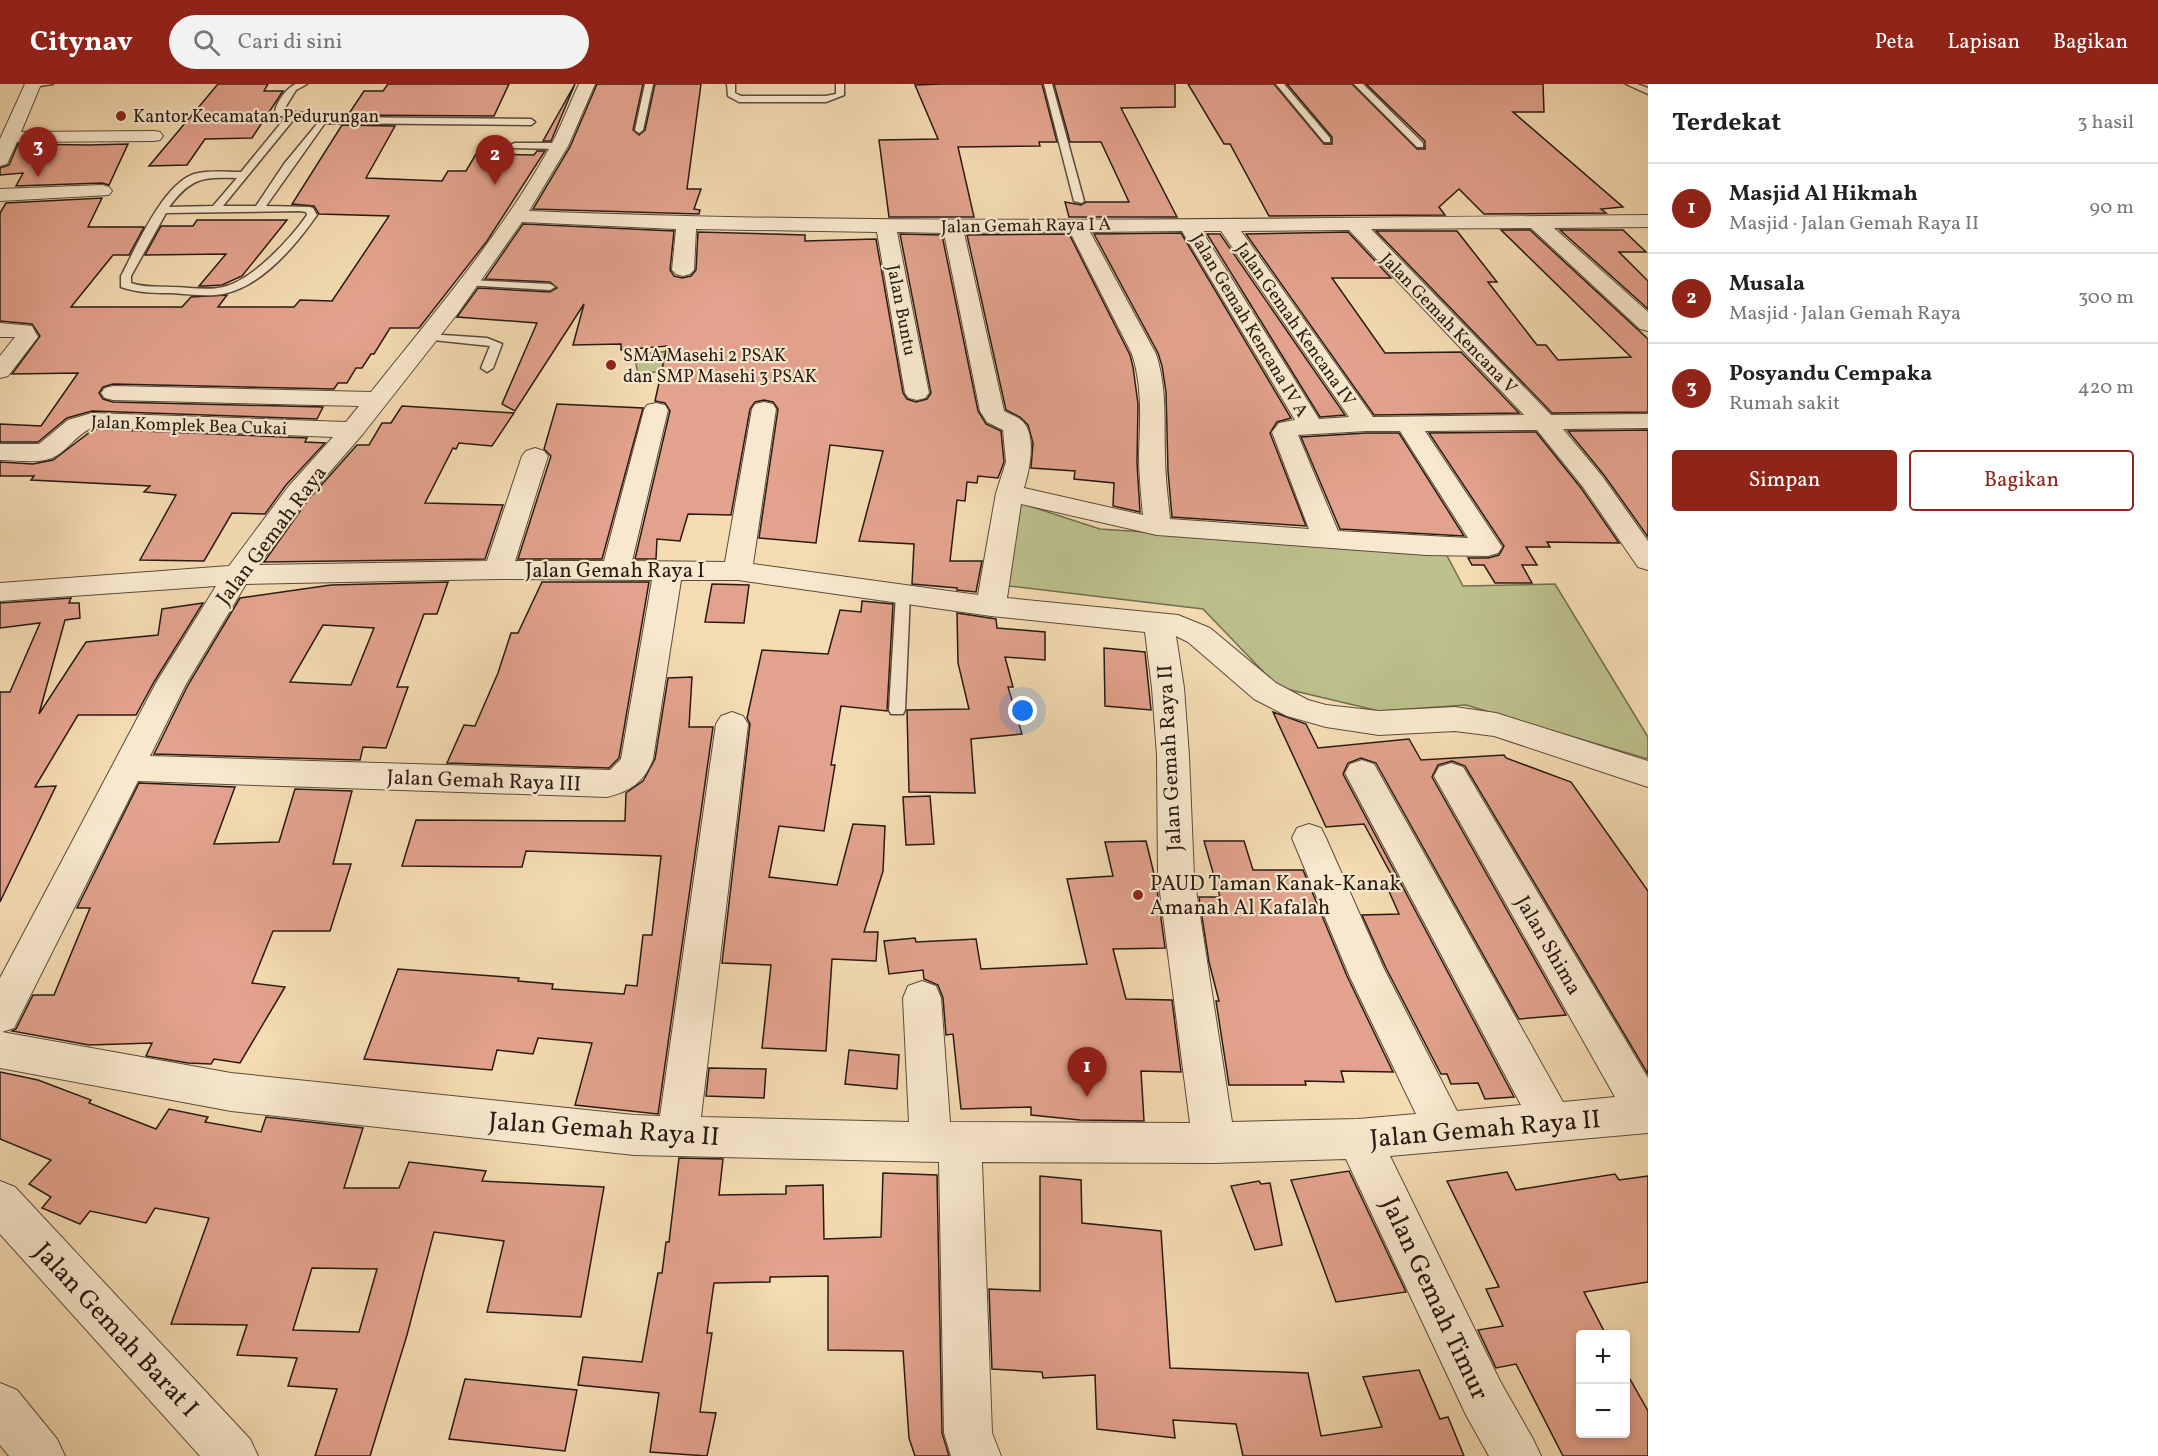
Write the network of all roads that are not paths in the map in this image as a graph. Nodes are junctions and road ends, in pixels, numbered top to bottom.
1 (33, 84) edge
2 (49, 84) edge
3 (303, 84) edge
4 (587, 84) edge
5 (649, 84) edge
6 (731, 84) edge
7 (840, 84) edge
8 (1048, 84) edge
9 (1280, 84) edge
10 (1358, 84) edge
11 (1630, 84) edge
12 (1648, 91) edge
13 (292, 116) junction
14 (321, 120) junction
15 (531, 122) dead end
16 (639, 130) dead end
17 (154, 136) dead end
18 (10, 137) junction
19 (1327, 140) dead end
20 (1420, 145) dead end
21 (515, 146) dead end
22 (559, 146) junction
23 (0, 160) edge
24 (242, 176) junction
25 (102, 191) dead end
26 (0, 195) edge
27 (1078, 201) dead end
28 (259, 208) junction
29 (162, 210) junction
30 (216, 210) junction
31 (516, 216) junction
32 (1626, 221) junction
33 (1648, 221) edge
34 (686, 223) junction
35 (1354, 223) junction
36 (1537, 223) junction
37 (1188, 224) junction
38 (1226, 224) junction
39 (1076, 225) junction
40 (886, 226) junction
41 (953, 227) junction
42 (1648, 241) edge
43 (682, 270) dead end
44 (469, 283) junction
45 (550, 287) dead end
46 (1648, 324) edge
47 (0, 330) edge
48 (428, 337) junction
49 (487, 368) dead end
50 (0, 371) edge
51 (113, 393) dead end
52 (917, 393) dead end
53 (378, 399) junction
54 (764, 409) dead end
55 (656, 410) dead end
56 (1544, 422) junction
57 (1366, 424) junction
58 (1408, 424) junction
59 (1311, 426) junction
60 (1643, 426) edge
61 (353, 430) junction
62 (0, 452) edge
63 (536, 456) dead end
64 (1010, 493) junction
65 (1157, 527) junction
66 (1327, 539) junction
67 (1648, 561) edge
68 (498, 570) junction
69 (616, 570) junction
70 (669, 570) junction
71 (738, 571) junction
72 (237, 575) junction
73 (0, 592) edge
74 (903, 594) junction
75 (991, 606) junction
76 (1159, 622) junction
77 (897, 710) dead end
78 (732, 724) dead end
79 (127, 768) junction
80 (1362, 773) dead end
81 (1648, 774) edge
82 (1451, 776) dead end
83 (1309, 838) dead end
84 (922, 998) dead end
85 (0, 1016) edge
86 (0, 1050) edge
87 (1648, 1114) edge
88 (1552, 1122) junction
89 (1446, 1132) junction
90 (678, 1136) junction
91 (1358, 1140) junction
92 (945, 1142) junction
93 (1214, 1143) junction
94 (0, 1202) edge
95 (2, 1413) edge
96 (40, 1456) edge
97 (233, 1456) edge
98 (976, 1456) edge
99 (1516, 1456) edge

1 - 2 lane
1 - 18 street
3 - 13 lane
4 - 22 street, Jalan Gemah Raya
5 - 16 lane
6 - 7 lane
8 - 27 lane
9 - 19 lane
10 - 20 lane
11 - 12 lane
13 - 14 lane
13 - 24 lane
14 - 15 lane
14 - 28 lane
17 - 18 street
18 - 23 street
21 - 22 lane
22 - 31 street, Jalan Gemah Raya
24 - 29 lane
24 - 30 lane
25 - 26 street
28 - 29 lane
28 - 30 lane
29 - 30 lane
31 - 34 street, Jalan Gemah Raya I A
31 - 44 street, Jalan Gemah Raya
32 - 33 street, Jalan Gemah Raya I A
32 - 36 street, Jalan Gemah Raya I A
32 - 42 street
34 - 40 street, Jalan Gemah Raya I A
34 - 43 street
35 - 36 street, Jalan Gemah Raya I A
35 - 38 street, Jalan Gemah Raya I A
35 - 56 street, Jalan Gemah Kencana V
36 - 46 street
37 - 38 street, Jalan Gemah Raya I A
37 - 39 street, Jalan Gemah Raya I A
37 - 59 street, Jalan Gemah Kencana IV A
38 - 57 street, Jalan Gemah Kencana IV
39 - 41 street, Jalan Gemah Raya I A
39 - 65 street
40 - 41 street, Jalan Gemah Raya I A
40 - 52 street, Jalan Buntu
41 - 64 street
44 - 45 lane
44 - 48 street, Jalan Gemah Raya
47 - 50 street
48 - 49 lane
48 - 53 street, Jalan Gemah Raya
51 - 53 street
53 - 61 street, Jalan Gemah Raya
54 - 71 street
55 - 69 street
56 - 58 street, Jalan Gemah Kencana V
56 - 60 street, Jalan Gemah Kencana V
56 - 67 street, Jalan Gemah Kencana V
57 - 58 street, Jalan Gemah Kencana V
57 - 59 street, Jalan Gemah Kencana V
58 - 66 street
59 - 66 street, Jalan Gemah Kencana V
61 - 62 street, Jalan Komplek Bea Cukai
61 - 72 street, Jalan Gemah Raya
63 - 68 street
64 - 65 street
64 - 75 street
65 - 66 street
68 - 69 street, Jalan Gemah Raya I
68 - 72 street, Jalan Gemah Raya I
69 - 70 street, Jalan Gemah Raya I
70 - 71 street, Jalan Gemah Raya I
70 - 79 street, Jalan Gemah Raya III
71 - 74 street, Jalan Gemah Raya I
72 - 73 street
72 - 79 street, Jalan Gemah Raya
74 - 75 street, Jalan Gemah Raya I
74 - 77 lane
75 - 76 street, Jalan Gemah Raya I
76 - 81 street, Jalan Gemah Raya I
76 - 93 street, Jalan Gemah Raya II
78 - 90 street
79 - 85 street, Jalan Gemah Raya
80 - 88 street
82 - 87 street, Jalan Shima
83 - 89 street
84 - 92 street
86 - 90 street, Jalan Gemah Raya II
87 - 88 street, Jalan Gemah Raya II
88 - 89 street, Jalan Gemah Raya II
89 - 91 street, Jalan Gemah Raya II
90 - 92 street, Jalan Gemah Raya II
91 - 93 street, Jalan Gemah Raya II
91 - 99 street, Jalan Gemah Timur
92 - 93 street, Jalan Gemah Raya II
92 - 98 street
94 - 97 street, Jalan Gemah Barat I
95 - 96 street

